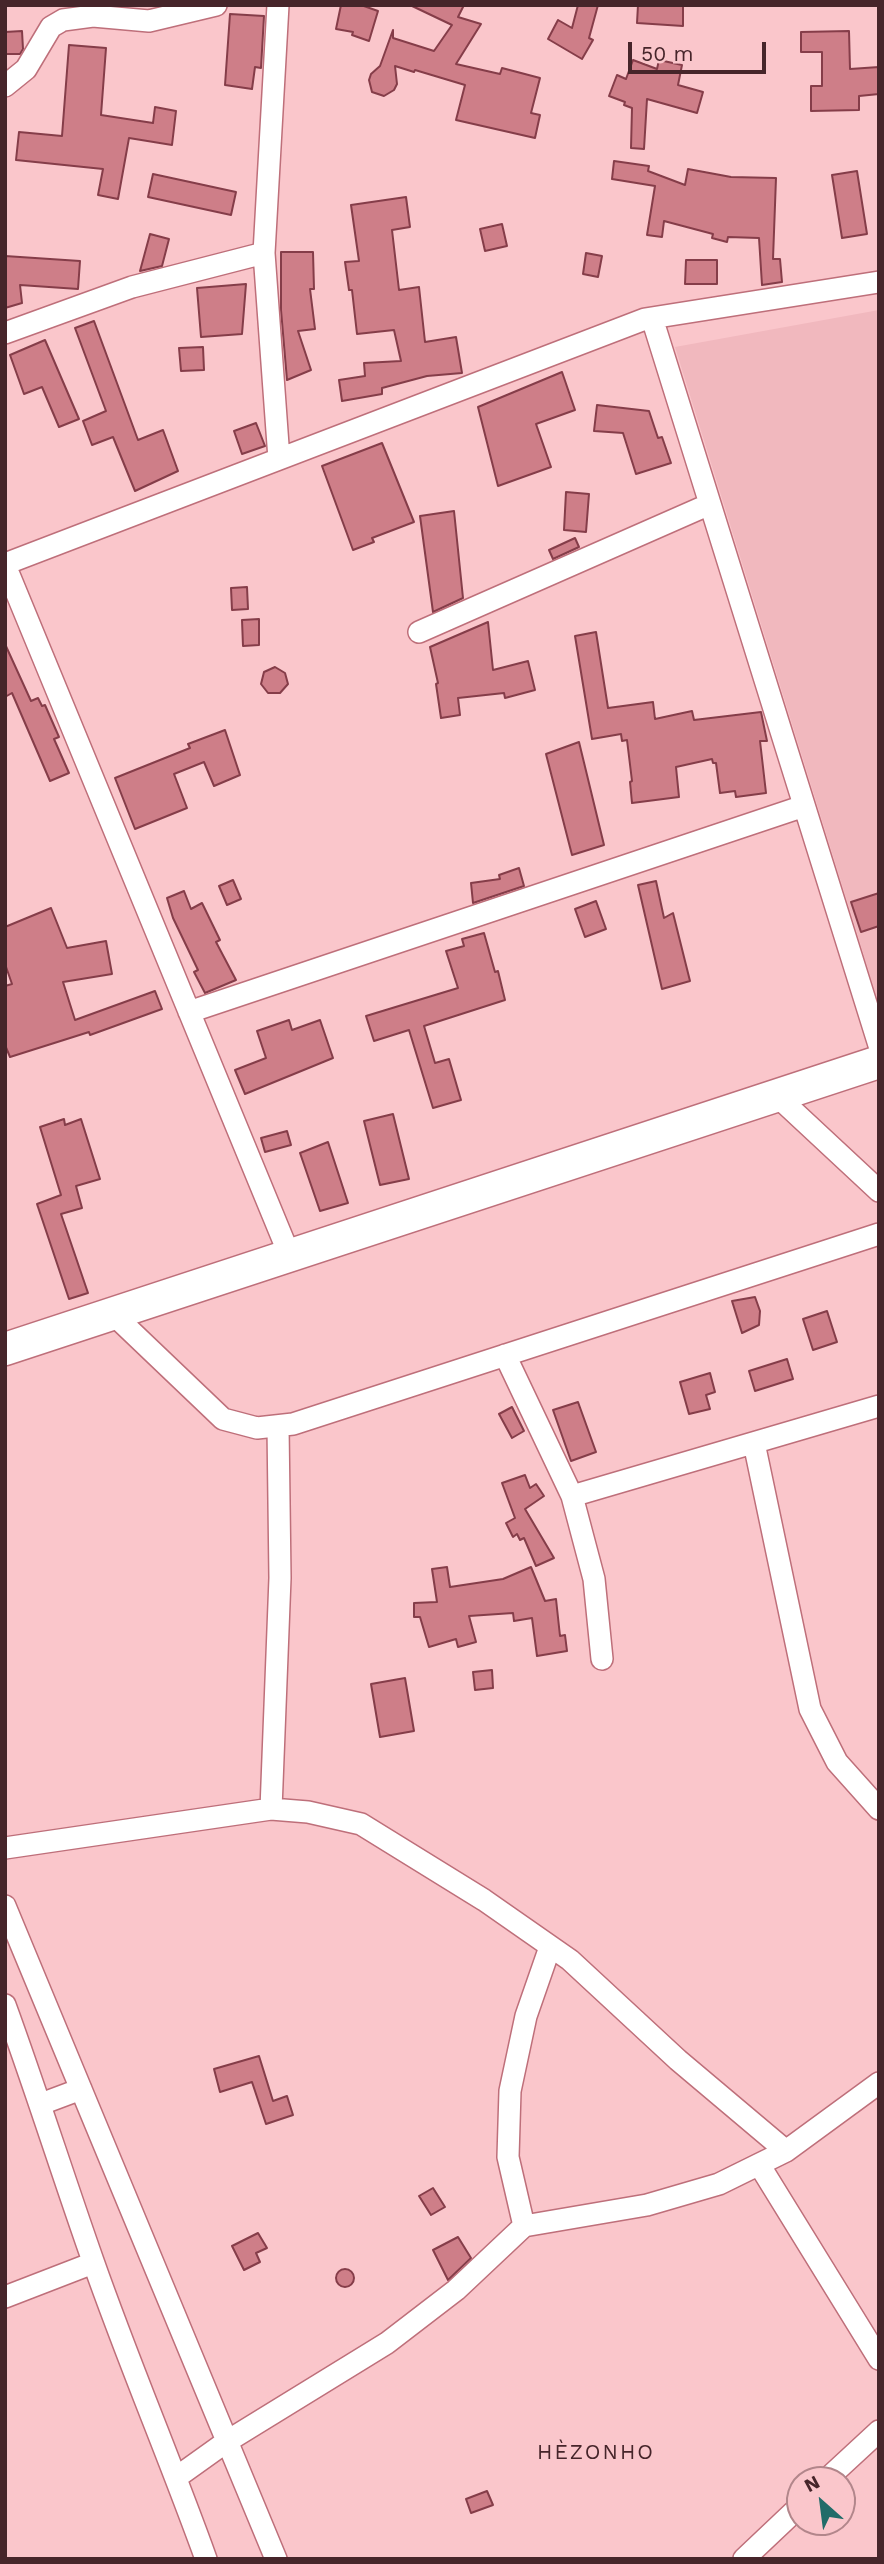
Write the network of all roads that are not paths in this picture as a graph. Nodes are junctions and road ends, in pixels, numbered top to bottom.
1 (216, 5) edge
2 (278, 5) edge
3 (5, 86) edge
4 (264, 253) junction
5 (879, 282) edge
6 (652, 318) junction
7 (5, 332) edge
8 (279, 459) junction
9 (710, 504) junction
10 (5, 564) edge
11 (419, 632) dead end
12 (804, 806) junction
13 (189, 1012) junction
14 (879, 1045) edge
15 (879, 1062) edge
16 (777, 1096) junction
17 (879, 1191) edge
18 (879, 1234) edge
19 (289, 1255) junction
20 (113, 1314) junction
21 (5, 1349) edge
22 (505, 1355) junction
23 (879, 1406) edge
24 (278, 1426) junction
25 (754, 1443) junction
26 (572, 1496) junction
27 (602, 1659) dead end
28 (271, 1809) junction
29 (879, 1809) edge
30 (5, 1847) edge
31 (5, 1906) edge
32 (550, 1947) junction
33 (5, 2005) edge
34 (879, 2083) edge
35 (80, 2089) junction
36 (41, 2104) junction
37 (786, 2151) junction
38 (760, 2166) junction
39 (524, 2226) junction
40 (93, 2263) junction
41 (5, 2297) edge
42 (879, 2359) edge
43 (879, 2431) edge
44 (226, 2442) junction
45 (841, 2466) edge
46 (177, 2477) junction
47 (786, 2519) edge
48 (206, 2559) edge
49 (276, 2559) edge
50 (744, 2559) edge

1 - 3 street
2 - 4 street
4 - 7 street
4 - 8 street
5 - 6 street
6 - 8 street
6 - 9 street
8 - 10 street
9 - 11 street
9 - 12 street
10 - 13 street
12 - 13 street
12 - 14 street
13 - 19 street
15 - 16 street
16 - 17 street
16 - 19 street
18 - 22 street
19 - 20 street
20 - 21 street
20 - 24 street
22 - 24 street
22 - 26 street
23 - 25 street
24 - 28 street
25 - 26 street
25 - 29 street
26 - 27 street
28 - 30 street
28 - 32 street
31 - 35 street
32 - 37 street
32 - 39 street
33 - 36 street
34 - 37 street
35 - 36 street
35 - 44 street
36 - 40 street
37 - 38 street
38 - 39 street
38 - 42 street
39 - 44 street
40 - 41 street
40 - 46 street
43 - 45 street
44 - 46 street
44 - 49 street
46 - 48 street
47 - 50 street

